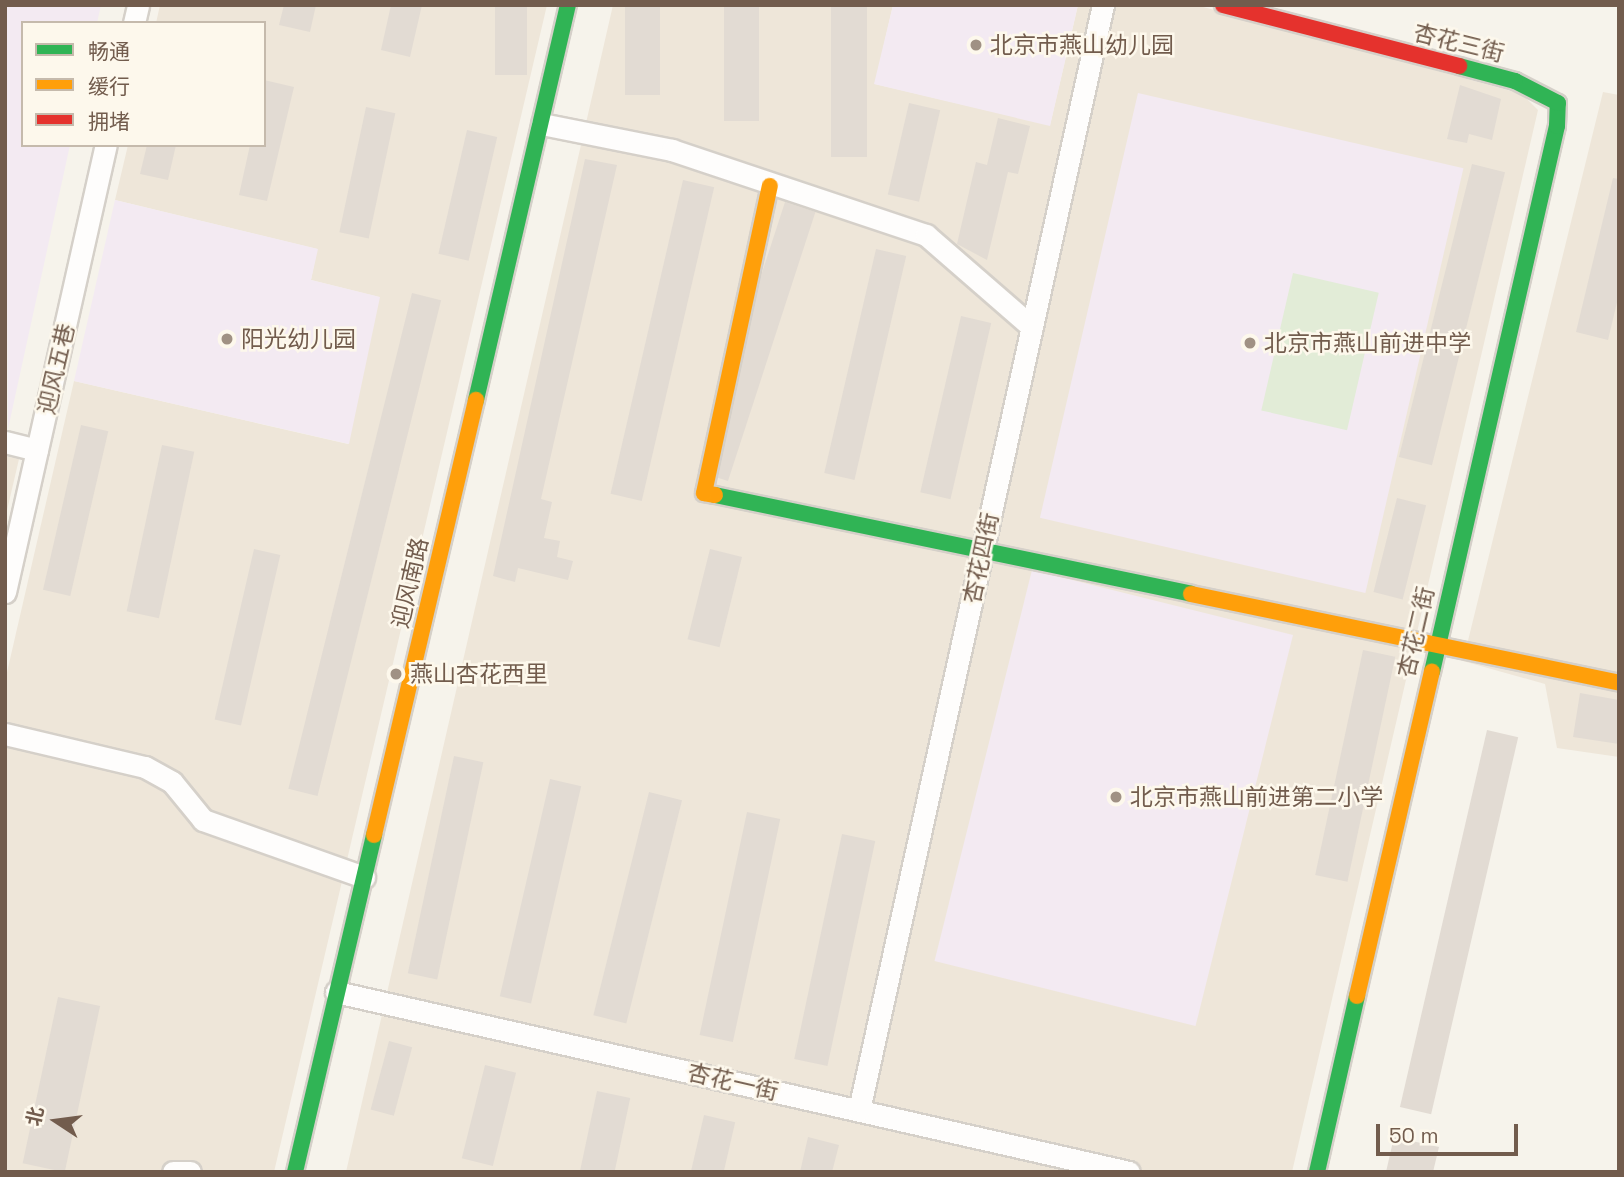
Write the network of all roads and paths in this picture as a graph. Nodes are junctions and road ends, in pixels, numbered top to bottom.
1 (568, 5) edge
2 (1103, 5) edge
3 (1223, 5) edge
4 (1274, 12) edge
5 (1558, 103) joint
6 (542, 124) junction
7 (106, 147) edge
8 (770, 186) junction
9 (1032, 327) junction
10 (5, 442) edge
11 (37, 450) junction
12 (982, 551) junction
13 (5, 592) edge
14 (1436, 645) junction
15 (1619, 683) edge
16 (5, 734) edge
17 (364, 877) junction
18 (337, 992) junction
19 (859, 1111) junction
20 (173, 1172) edge
21 (190, 1172) edge
22 (295, 1172) edge
23 (1129, 1172) edge
24 (1317, 1172) edge

1 - 6 street, 迎风南路
2 - 9 street, 杏花四街
3 - 4 street, 杏花三街
4 - 5 street, 杏花三街
5 - 14 street, 杏花二街
6 - 8 street
6 - 17 street, 迎风南路
7 - 11 street, 迎风五巷
8 - 9 street
8 - 12 street
9 - 12 street, 杏花四街
10 - 11 street
11 - 13 street, 迎风五巷
12 - 14 street
12 - 19 street, 杏花四街
14 - 15 street
14 - 24 street, 杏花二街
16 - 17 street
17 - 18 street, 迎风南路
18 - 19 street, 杏花一街
18 - 22 street, 迎风南路
19 - 23 street, 杏花一街
20 - 21 street

